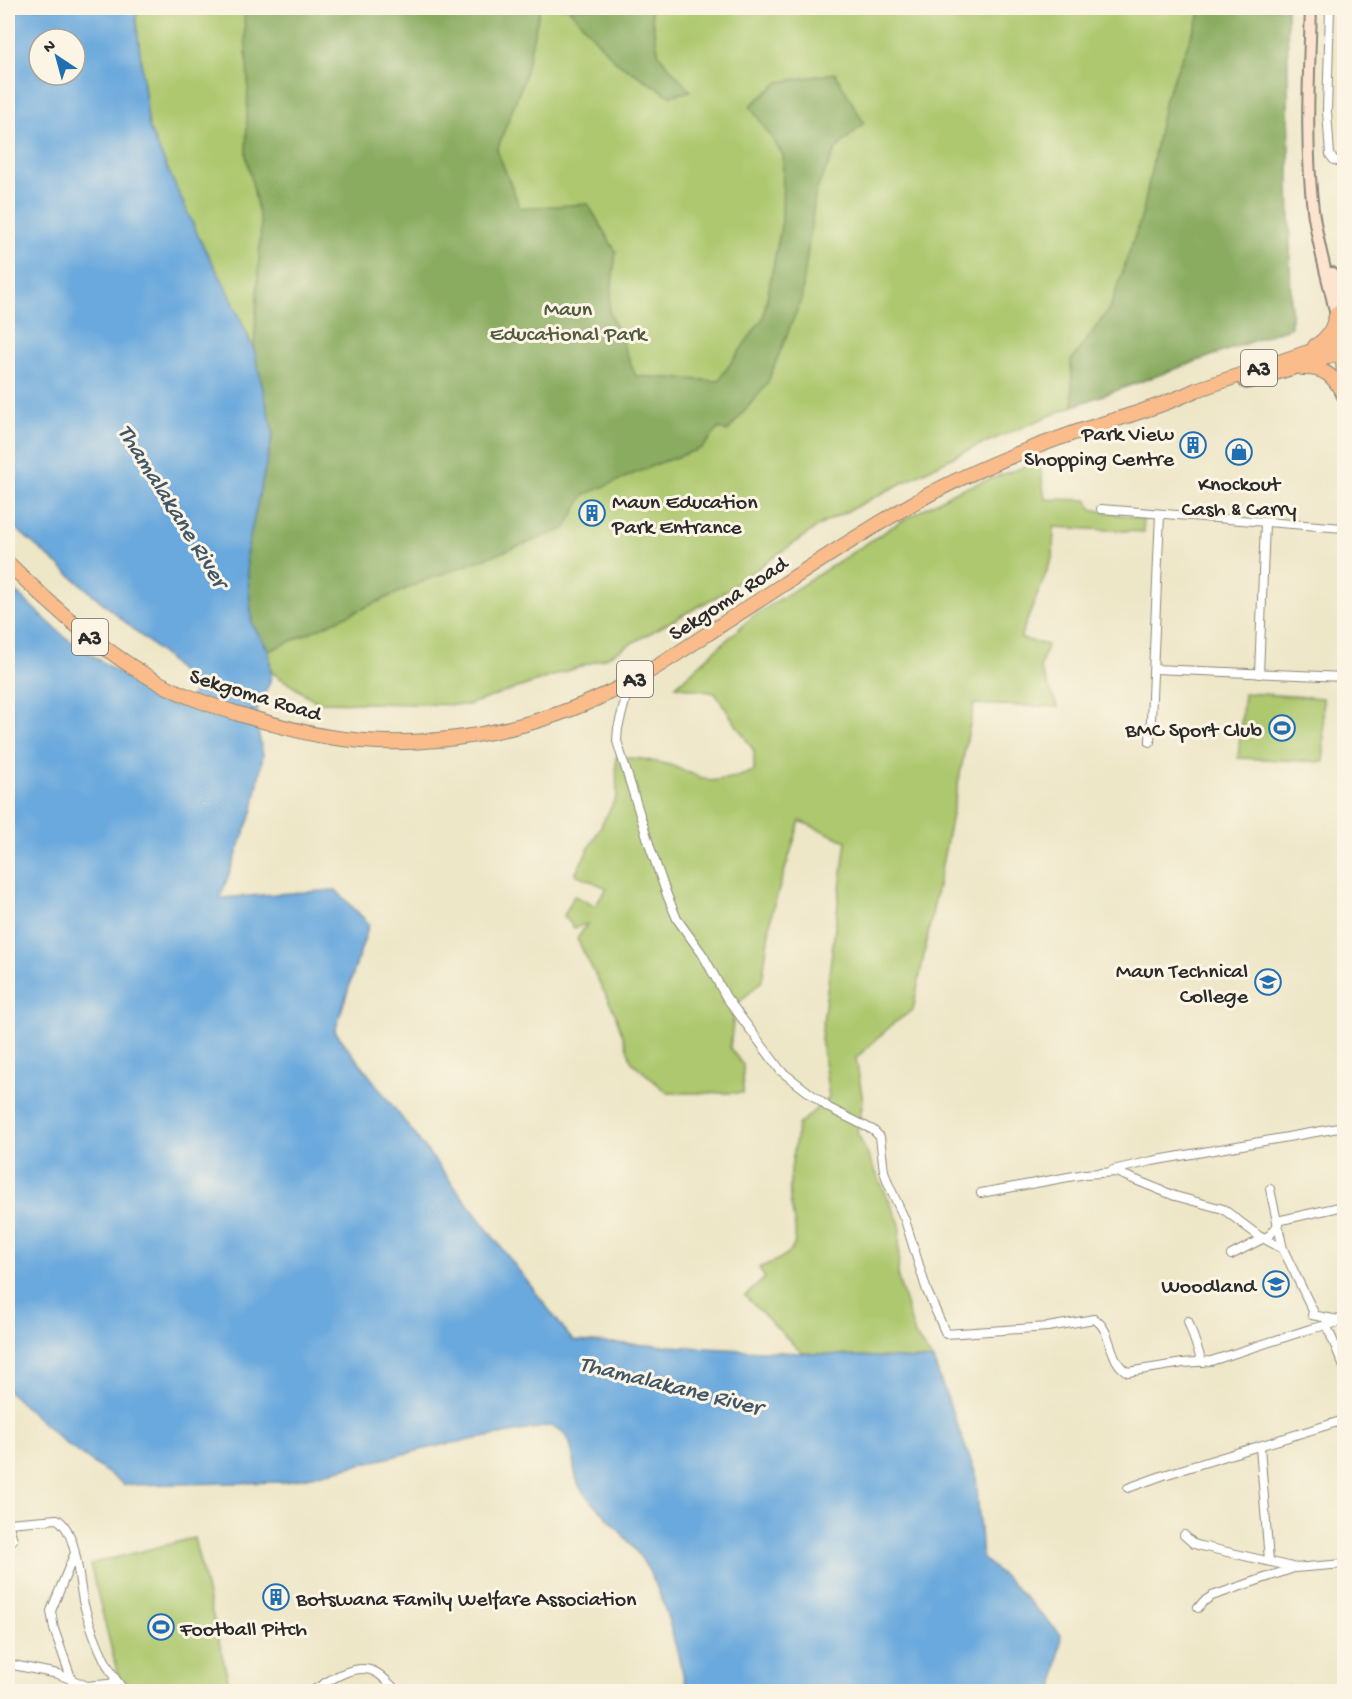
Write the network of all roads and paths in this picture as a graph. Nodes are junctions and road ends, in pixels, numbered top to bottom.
1 (1311, 8) edge
2 (1330, 8) edge
3 (1344, 162) edge
4 (1342, 308) edge
5 (1343, 347) edge
6 (1277, 367) junction
7 (1344, 377) edge
8 (1344, 396) edge
9 (1101, 508) dead end
10 (1160, 514) junction
11 (1265, 523) junction
12 (1344, 528) edge
13 (8, 563) edge
14 (1154, 669) junction
15 (1259, 674) junction
16 (1344, 677) edge
17 (630, 681) junction
18 (1150, 741) dead end
19 (1344, 1127) edge
20 (1108, 1171) junction
21 (1270, 1189) dead end
22 (981, 1193) dead end
23 (1344, 1206) edge
24 (1277, 1223) junction
25 (1264, 1239) junction
26 (1283, 1249) junction
27 (1231, 1256) dead end
28 (1188, 1321) dead end
29 (1344, 1321) edge
30 (1326, 1324) junction
31 (1202, 1362) junction
32 (1344, 1367) edge
33 (1344, 1420) edge
34 (1260, 1447) junction
35 (1128, 1488) dead end
36 (8, 1523) edge
37 (1184, 1535) dead end
38 (8, 1543) edge
39 (74, 1553) junction
40 (1269, 1561) junction
41 (1344, 1564) edge
42 (1294, 1568) junction
43 (1198, 1608) dead end
44 (8, 1664) edge
45 (71, 1679) junction
46 (118, 1683) junction
47 (76, 1692) edge
48 (126, 1692) edge
49 (311, 1692) edge
50 (399, 1692) edge
51 (1261, 1692) edge
52 (1315, 1692) edge

1 - 4 main road
2 - 3 street
4 - 5 main road
4 - 6 highway
5 - 6 highway, Sekgoma Road / A3
5 - 7 highway
6 - 8 highway
6 - 17 highway, Sekgoma Road / A3
9 - 10 street
10 - 11 street
10 - 14 street
11 - 12 street
11 - 15 street
13 - 17 highway, Sekgoma Road / A3
14 - 15 street
14 - 18 street
15 - 16 street
17 - 31 street
19 - 20 street
20 - 22 street
20 - 25 street
21 - 24 street
23 - 24 street
24 - 25 street
24 - 26 street
25 - 26 street
25 - 27 street
26 - 29 street
28 - 31 street
29 - 30 street
30 - 31 street
30 - 32 street
33 - 34 street
34 - 35 street
34 - 40 street
36 - 38 street
36 - 39 street
37 - 40 street
39 - 45 street
39 - 46 street
40 - 42 street
41 - 42 street
42 - 43 street
44 - 45 street
45 - 46 street
45 - 47 street
46 - 48 street
49 - 50 street
51 - 52 street

